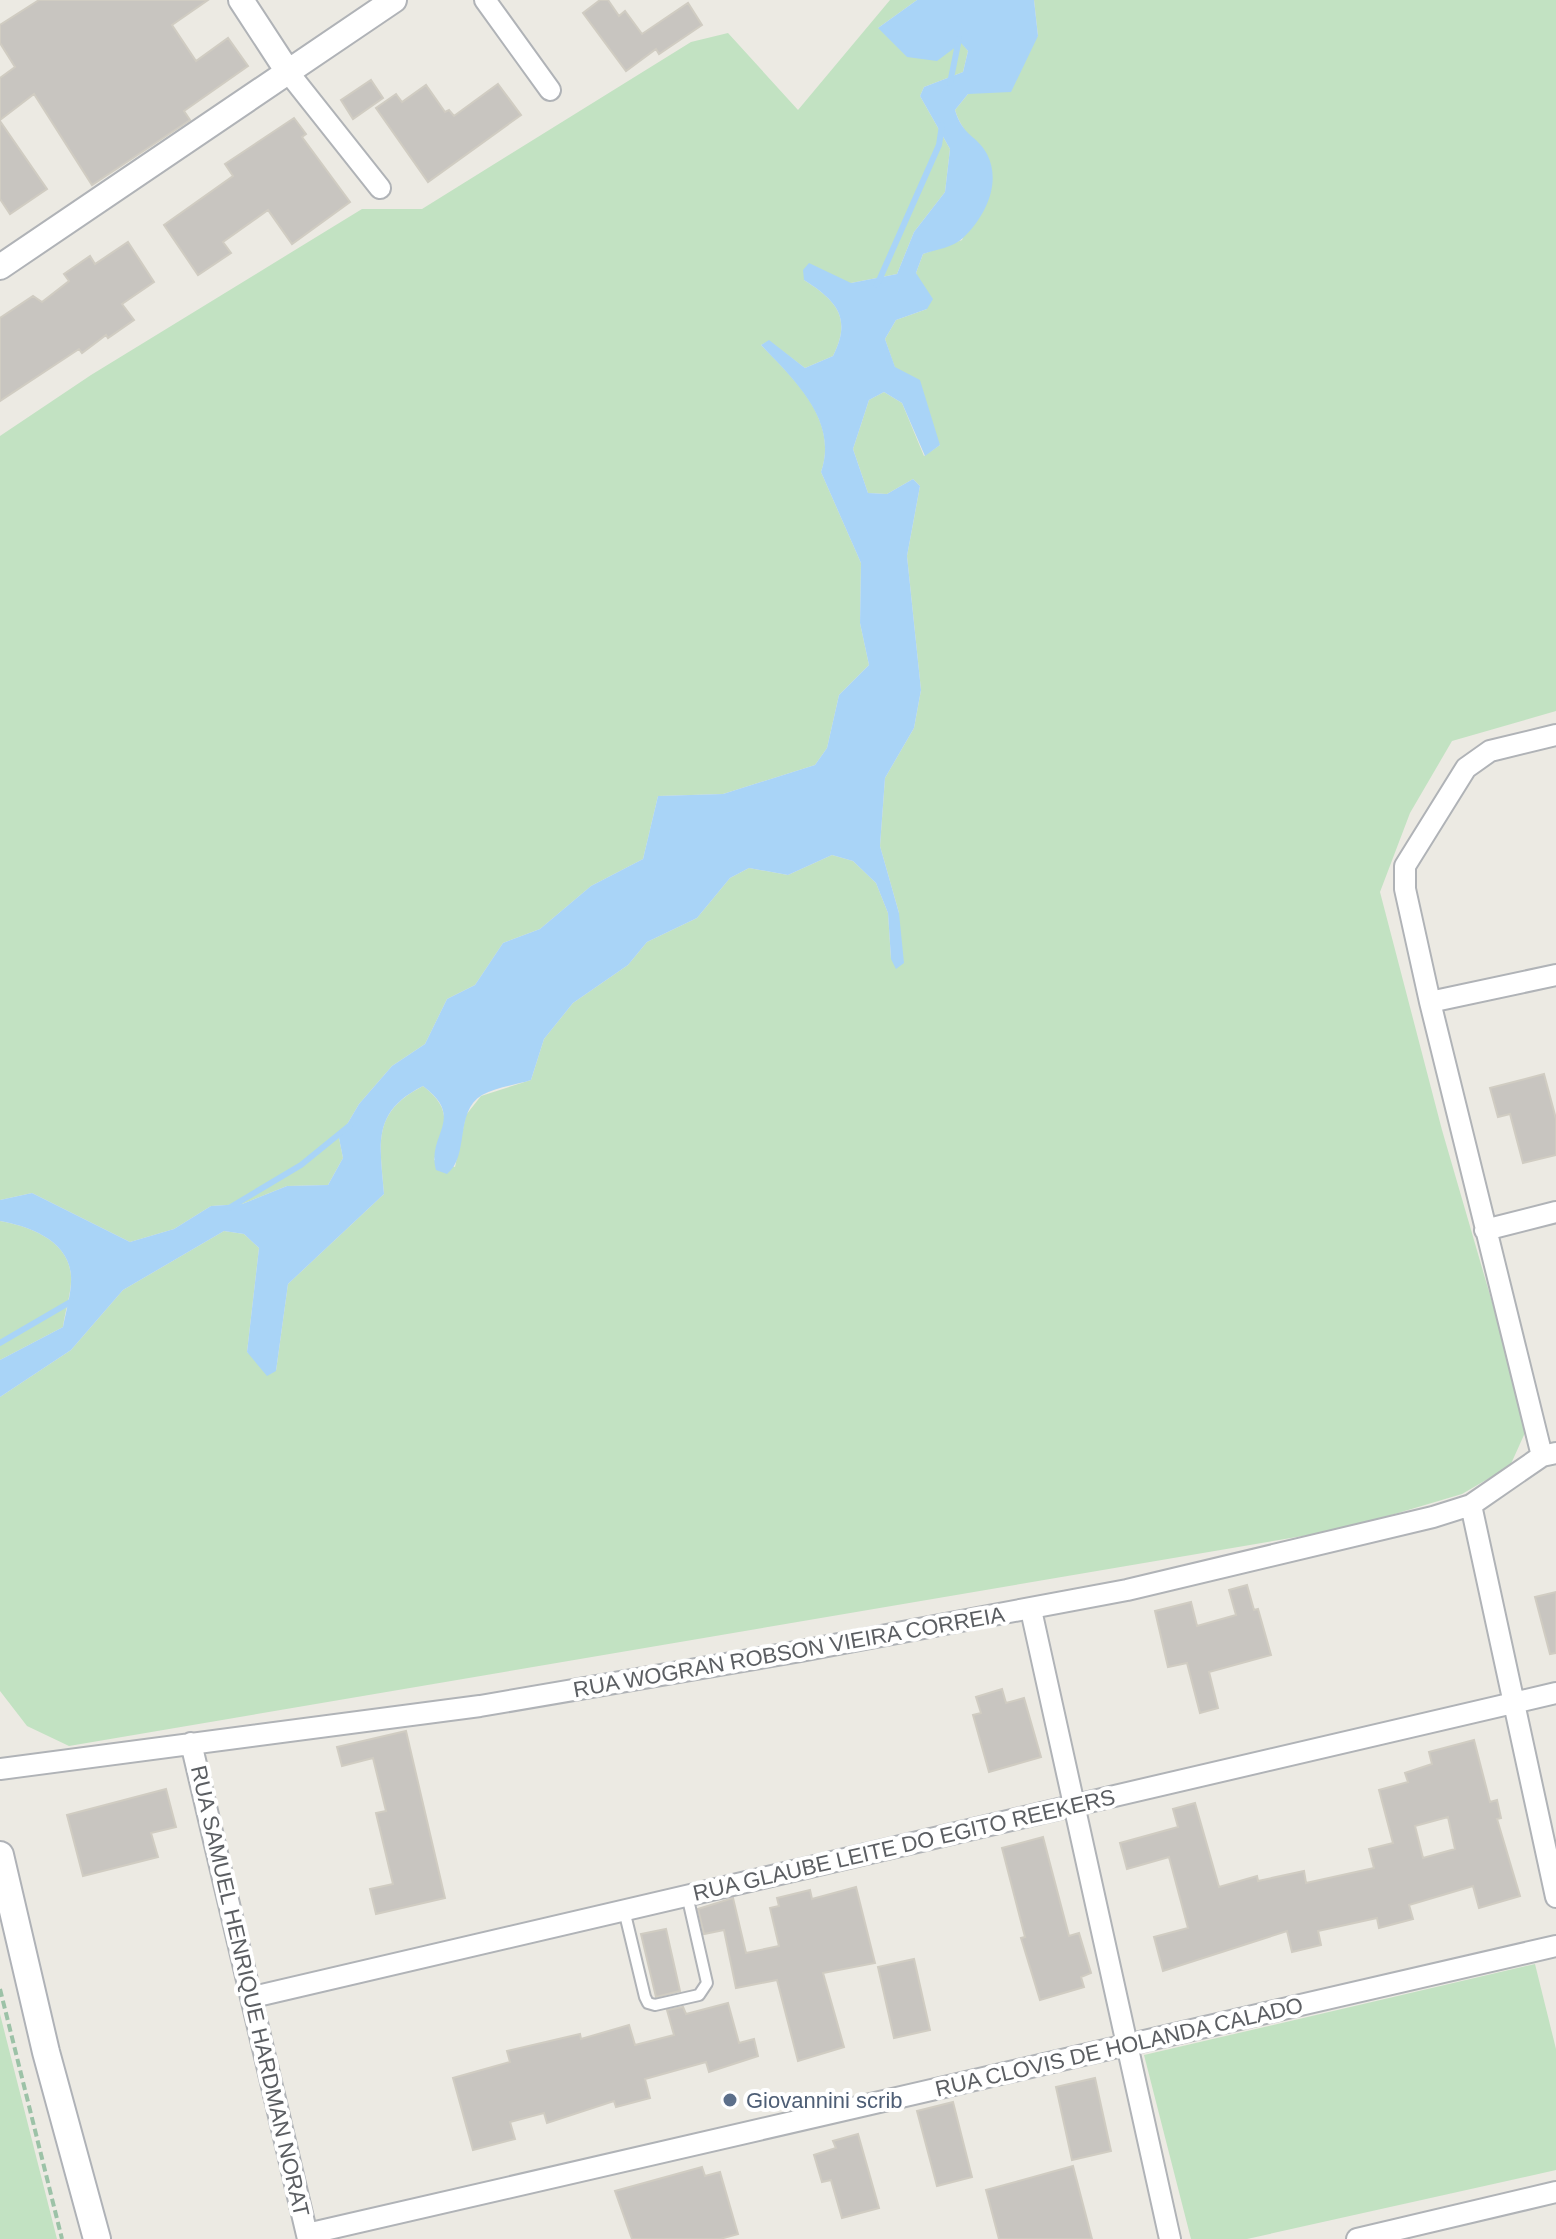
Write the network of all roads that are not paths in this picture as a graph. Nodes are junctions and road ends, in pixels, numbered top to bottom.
1 (241, 0) edge
2 (394, 0) edge
3 (485, 0) edge
4 (288, 72) junction
5 (550, 90) dead end
6 (380, 188) dead end
7 (0, 267) edge
8 (1556, 735) edge
9 (1556, 975) edge
10 (1430, 1002) junction
11 (1556, 1212) edge
12 (1485, 1230) junction
13 (1549, 1455) edge
14 (1471, 1505) junction
15 (1031, 1610) junction
16 (1556, 1693) edge
17 (1512, 1702) junction
18 (191, 1743) junction
19 (0, 1769) edge
20 (1074, 1805) junction
21 (0, 1855) edge
22 (687, 1895) junction
23 (1556, 1897) edge
24 (624, 1909) junction
25 (1556, 1946) edge
26 (253, 1997) junction
27 (1127, 2046) junction
28 (1556, 2192) edge
29 (308, 2237) edge
30 (97, 2239) edge
31 (1170, 2239) edge
32 (1357, 2239) edge

1 - 4 street
2 - 4 street
3 - 5 street
4 - 6 street
4 - 7 street
8 - 10 street
9 - 10 street
10 - 12 street
11 - 12 street
12 - 13 street
13 - 14 street, RUA WOGRAN ROBSON VIEIRA CORREIA
14 - 15 street, RUA WOGRAN ROBSON VIEIRA CORREIA
14 - 17 street
15 - 18 street, RUA WOGRAN ROBSON VIEIRA CORREIA
15 - 20 street
16 - 17 street, RUA GLAUBE LEITE DO EGITO REEKERS
17 - 20 street, RUA GLAUBE LEITE DO EGITO REEKERS
17 - 23 street
18 - 19 street, RUA WOGRAN ROBSON VIEIRA CORREIA
18 - 26 street, RUA SAMUEL HENRIQUE HARDMAN NORAT
20 - 22 street, RUA GLAUBE LEITE DO EGITO REEKERS
20 - 27 street
21 - 30 main road
22 - 24 street, RUA GLAUBE LEITE DO EGITO REEKERS
22 - 24 lane
24 - 26 street, RUA GLAUBE LEITE DO EGITO REEKERS
25 - 27 street, RUA CLOVIS DE HOLANDA CALADO
26 - 29 street, RUA SAMUEL HENRIQUE HARDMAN NORAT
27 - 29 street, RUA CLOVIS DE HOLANDA CALADO
27 - 31 street
28 - 32 street

